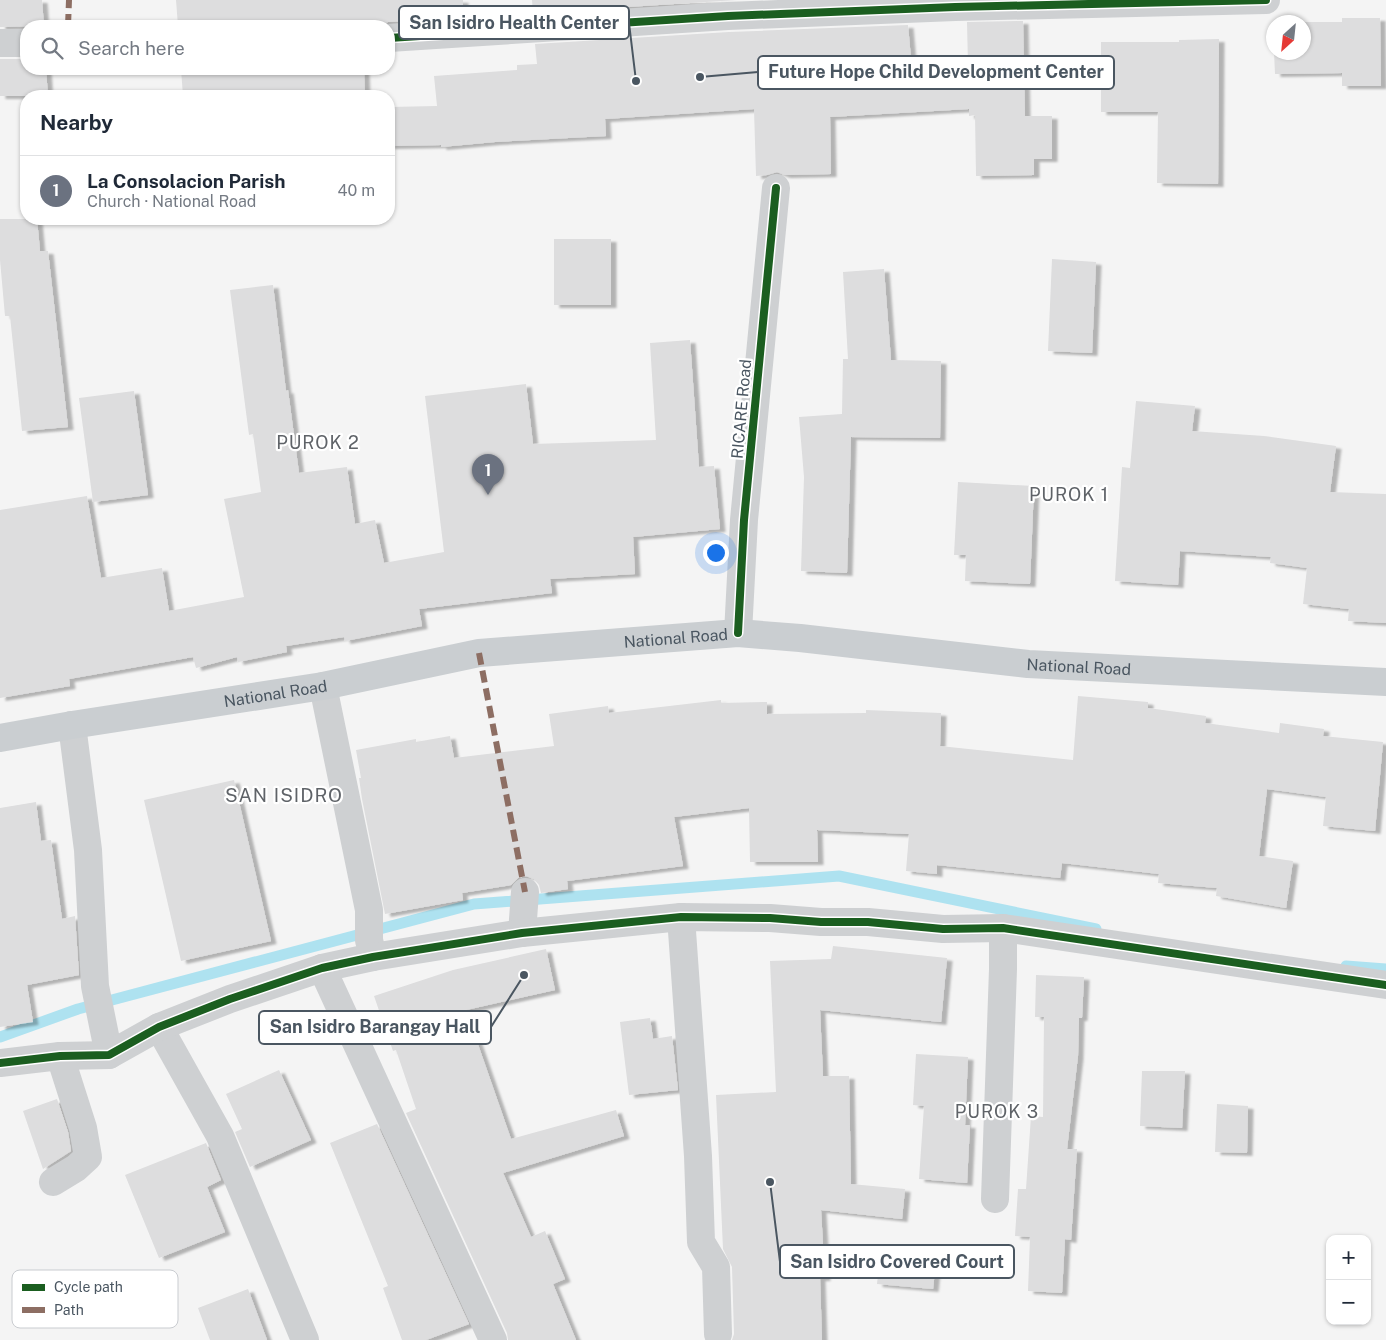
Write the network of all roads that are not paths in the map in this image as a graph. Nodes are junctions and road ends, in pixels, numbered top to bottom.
1 (1266, 0) edge
2 (395, 38) edge
3 (0, 43) edge
4 (20, 43) edge
5 (776, 188) dead end
6 (738, 633) junction
7 (1386, 682) edge
8 (324, 686) junction
9 (72, 725) junction
10 (0, 738) edge
11 (681, 917) junction
12 (1003, 928) junction
13 (371, 949) junction
14 (322, 968) junction
15 (1386, 985) edge
16 (159, 1027) junction
17 (109, 1055) junction
18 (60, 1056) junction
19 (0, 1063) edge
20 (53, 1182) dead end
21 (995, 1199) dead end
22 (718, 1334) dead end
23 (306, 1340) edge
24 (493, 1340) edge

1 - 2 street
3 - 4 street
5 - 6 street, RICARE Road
6 - 7 main road, National Road
6 - 8 main road, National Road
8 - 9 main road, National Road
8 - 13 street
9 - 10 main road, National Road
9 - 17 street
11 - 12 street
11 - 13 street
11 - 22 street
12 - 15 street
12 - 21 street
13 - 14 street
14 - 16 street
14 - 24 street
16 - 17 street
16 - 23 street
17 - 18 street
18 - 19 street
18 - 20 street

